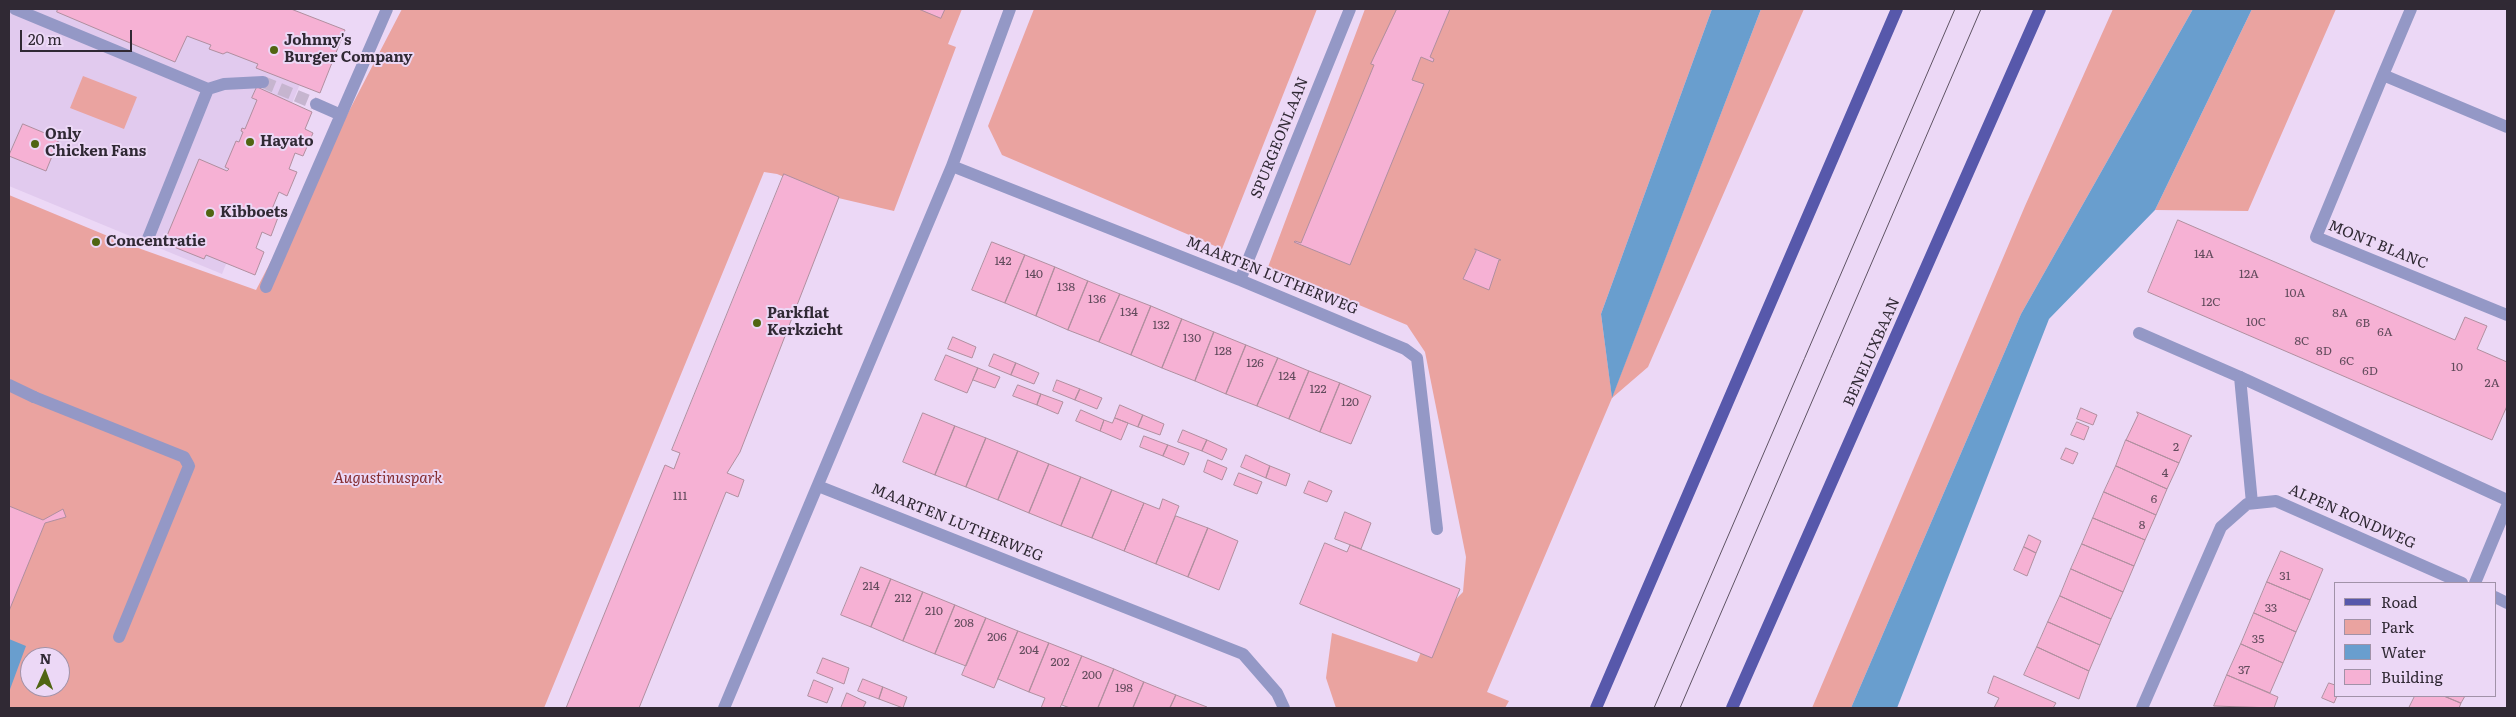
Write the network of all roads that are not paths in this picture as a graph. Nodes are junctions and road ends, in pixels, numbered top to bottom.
1 (15, 9) edge
2 (386, 9) edge
3 (1010, 9) edge
4 (1350, 9) edge
5 (1897, 9) edge
6 (2040, 9) edge
7 (2411, 9) edge
8 (2383, 75) junction
9 (263, 82) tunnel mouth
10 (208, 89) junction
11 (316, 104) tunnel mouth
12 (341, 115) junction
13 (2507, 127) edge
14 (952, 166) junction
15 (147, 241) dead end
16 (1240, 280) junction
17 (266, 287) dead end
18 (2507, 315) edge
19 (2139, 333) dead end
20 (2240, 378) junction
21 (9, 386) edge
22 (818, 486) junction
23 (2507, 500) edge
24 (2252, 503) junction
25 (2507, 506) edge
26 (1437, 529) dead end
27 (2460, 582) edge
28 (2474, 582) edge
29 (119, 637) dead end
30 (724, 708) edge
31 (1284, 708) edge
32 (1596, 708) edge
33 (1732, 708) edge
34 (2142, 708) edge

1 - 10 street
2 - 12 street
3 - 14 street
4 - 16 street, SPURGEONLAAN
5 - 32 main road
6 - 33 main road, BENELUXBAAN
7 - 8 street, MONT BLANC
8 - 13 street
8 - 18 street, MONT BLANC
9 - 10 street
10 - 15 street
11 - 12 street
12 - 17 street
14 - 16 street, MAARTEN LUTHERWEG
14 - 22 street
16 - 26 street, MAARTEN LUTHERWEG
19 - 20 street
20 - 23 street
20 - 24 street
21 - 29 street
22 - 30 street
22 - 31 street, MAARTEN LUTHERWEG
24 - 27 street, ALPEN RONDWEG
24 - 34 street
25 - 28 street

